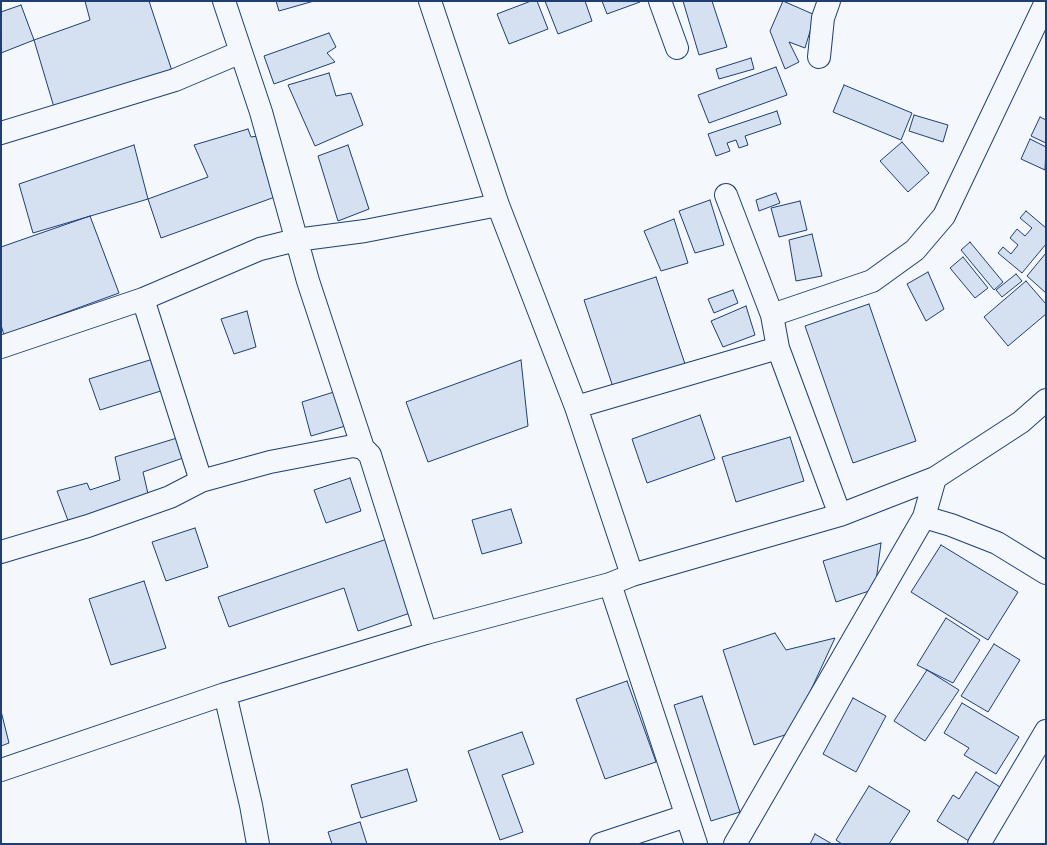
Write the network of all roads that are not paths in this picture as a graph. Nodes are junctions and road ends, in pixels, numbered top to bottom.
1 (224, 1) edge
2 (430, 1) edge
3 (660, 1) edge
4 (829, 1) edge
5 (1046, 2) edge
6 (677, 48) dead end
7 (241, 52) junction
8 (819, 57) dead end
9 (1, 133) edge
10 (726, 195) dead end
11 (498, 204) junction
12 (296, 240) junction
13 (143, 299) junction
14 (772, 315) junction
15 (1, 347) edge
16 (778, 348) junction
17 (1046, 400) edge
18 (576, 407) junction
19 (363, 448) junction
20 (935, 478) junction
21 (201, 481) junction
22 (840, 515) junction
23 (924, 517) junction
24 (1, 552) edge
25 (1046, 573) edge
26 (632, 575) junction
27 (610, 584) junction
28 (426, 633) junction
29 (225, 694) junction
30 (1046, 731) edge
31 (1, 770) edge
32 (686, 816) junction
33 (258, 844) edge
34 (601, 844) edge
35 (696, 844) edge
36 (736, 844) edge
37 (979, 844) edge

1 - 7 street
2 - 11 street
3 - 6 street
4 - 8 street
5 - 14 street
7 - 9 street
7 - 12 street
10 - 14 street
11 - 12 street
11 - 18 street
12 - 13 street
12 - 19 street
13 - 15 street
13 - 21 street
14 - 16 street
16 - 18 street
16 - 22 street
17 - 20 street
18 - 26 street
19 - 21 street
19 - 28 street
20 - 22 street
20 - 23 street
21 - 24 street
22 - 26 street
23 - 25 street
23 - 36 street
26 - 27 street
27 - 28 street
27 - 32 street
28 - 29 street
29 - 31 street
29 - 33 street
30 - 37 street
32 - 34 street
32 - 35 street

